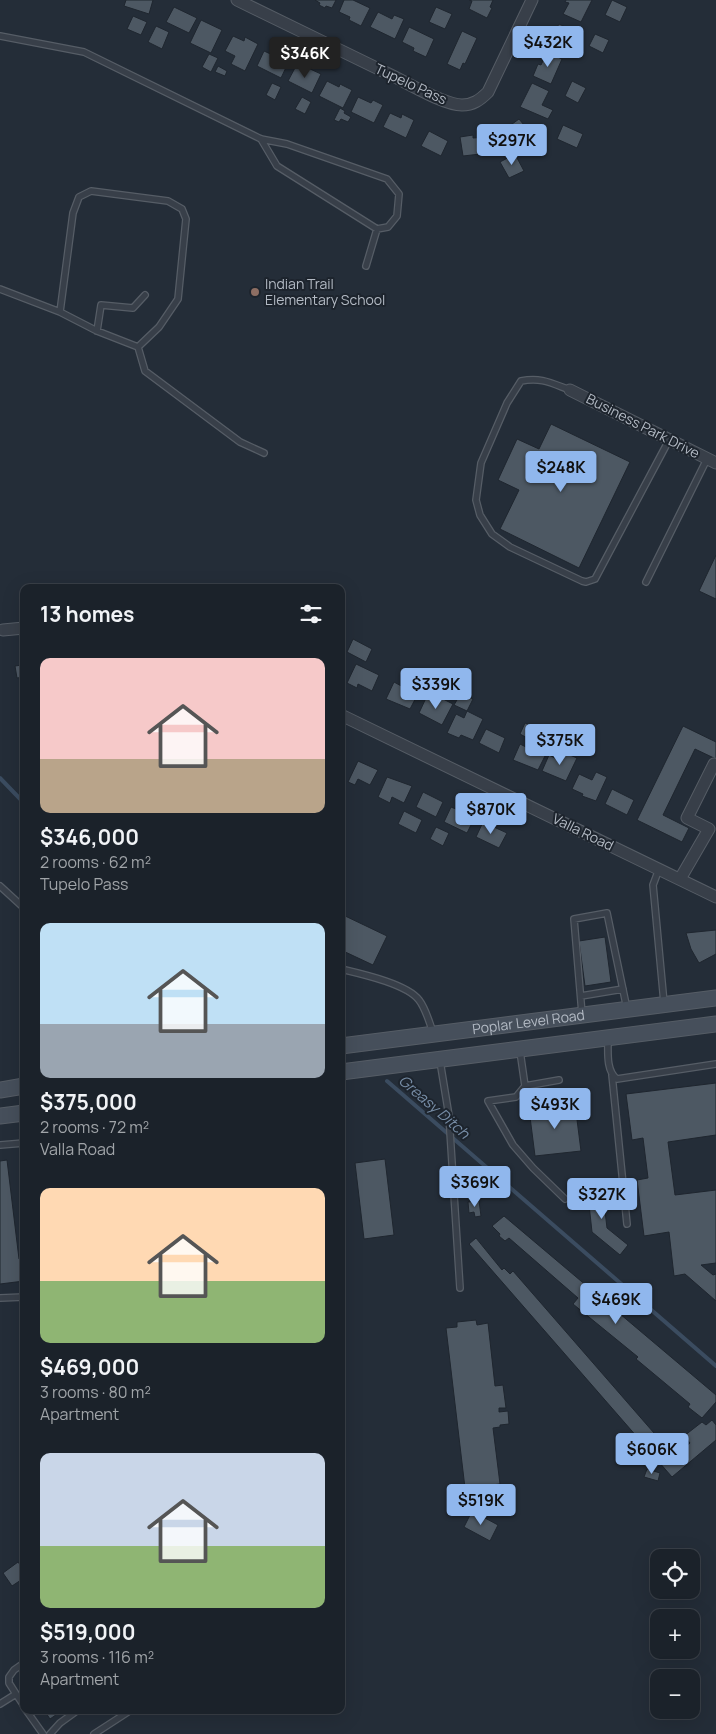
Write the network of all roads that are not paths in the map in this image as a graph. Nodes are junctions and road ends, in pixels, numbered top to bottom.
1 (237, 0) edge
2 (532, 0) edge
3 (0, 36) edge
4 (261, 139) junction
5 (377, 229) junction
6 (366, 266) dead end
7 (0, 289) edge
8 (145, 295) dead end
9 (60, 312) junction
10 (97, 331) junction
11 (138, 347) junction
12 (570, 390) joint
13 (669, 440) junction
14 (264, 453) dead end
15 (712, 461) edge
16 (646, 582) dead end
17 (20, 628) edge
18 (3, 630) dead end
19 (345, 717) edge
20 (716, 765) edge
21 (713, 830) edge
22 (659, 869) junction
23 (680, 879) junction
24 (0, 886) edge
25 (716, 897) edge
26 (20, 904) edge
27 (345, 970) edge
28 (623, 989) junction
29 (581, 996) junction
30 (716, 998) edge
31 (664, 1005) junction
32 (627, 1009) junction
33 (582, 1016) junction
34 (716, 1024) edge
35 (434, 1034) junction
36 (608, 1038) junction
37 (345, 1045) edge
38 (520, 1049) junction
39 (439, 1059) junction
40 (716, 1064) edge
41 (345, 1071) edge
42 (612, 1075) junction
43 (559, 1080) dead end
44 (525, 1086) junction
45 (20, 1087) edge
46 (0, 1090) edge
47 (20, 1114) edge
48 (0, 1116) edge
49 (20, 1143) edge
50 (0, 1145) edge
51 (565, 1199) dead end
52 (627, 1224) dead end
53 (460, 1288) dead end
54 (20, 1297) edge
55 (0, 1298) edge
56 (20, 1666) edge
57 (16, 1694) junction
58 (20, 1700) edge
59 (0, 1704) edge
60 (29, 1714) edge
61 (72, 1714) edge
62 (125, 1714) edge
63 (42, 1734) edge
64 (50, 1734) edge
65 (94, 1734) edge

1 - 2 street, Tupelo Pass
3 - 4 lane
4 - 5 lane
4 - 5 lane
5 - 6 lane
7 - 9 lane
8 - 10 lane
9 - 10 lane
9 - 11 lane
10 - 11 lane
11 - 14 lane
12 - 13 street, Business Park Drive
12 - 13 lane
13 - 15 street, Business Park Drive
15 - 16 lane
17 - 18 street
19 - 22 street, Valla Road
20 - 21 street
21 - 23 street
22 - 23 street, Valla Road
22 - 31 lane
23 - 25 street, Valla Road
24 - 26 lane
27 - 35 lane
28 - 29 lane
28 - 29 lane
28 - 32 lane
29 - 33 lane
30 - 31 main road, Poplar Level Road
31 - 32 main road, Poplar Level Road
32 - 33 main road, Poplar Level Road
33 - 35 main road, Poplar Level Road
34 - 36 main road, Poplar Level Road
35 - 37 main road, Poplar Level Road
36 - 38 main road, Poplar Level Road
36 - 42 lane
38 - 39 main road, Poplar Level Road
38 - 44 lane
39 - 41 main road, Poplar Level Road
39 - 53 lane
40 - 42 lane
42 - 52 lane
43 - 44 lane
44 - 51 lane
45 - 46 main road
47 - 48 main road
49 - 50 lane
54 - 55 lane
56 - 57 lane
57 - 58 lane
57 - 59 lane
60 - 63 lane
61 - 64 lane
62 - 65 lane

